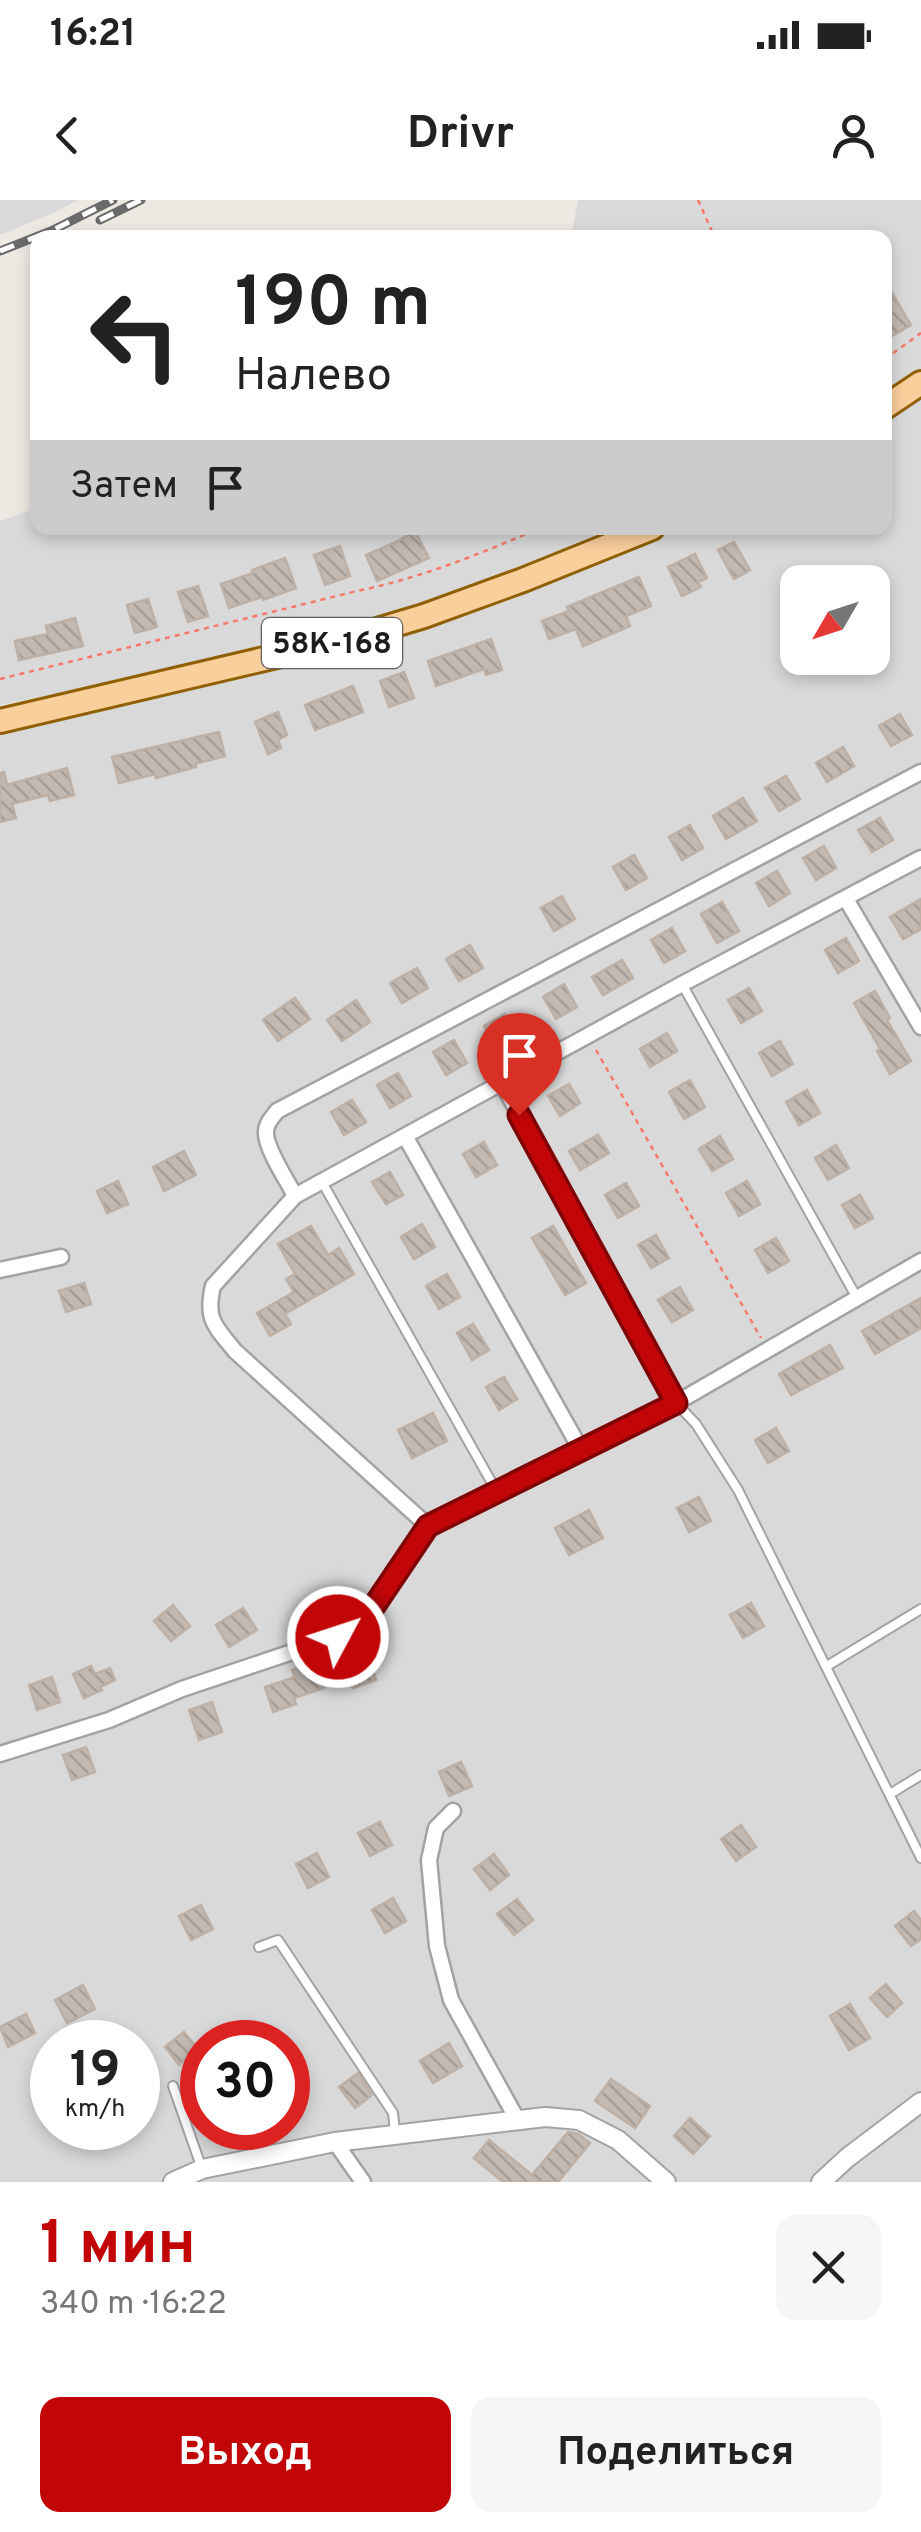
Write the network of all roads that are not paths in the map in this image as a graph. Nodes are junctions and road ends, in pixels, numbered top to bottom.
1 (921, 383) edge
2 (892, 402) edge
3 (635, 535) edge
4 (0, 721) edge
5 (921, 772) edge
6 (921, 858) edge
7 (846, 899) junction
8 (682, 984) junction
9 (921, 1026) edge
10 (502, 1083) junction
11 (405, 1136) junction
12 (322, 1182) junction
13 (295, 1196) junction
14 (61, 1258) dead end
15 (921, 1262) edge
16 (0, 1270) edge
17 (857, 1298) junction
18 (676, 1403) junction
19 (581, 1450) junction
20 (497, 1492) junction
21 (428, 1526) junction
22 (921, 1609) edge
23 (827, 1666) junction
24 (0, 1754) edge
25 (921, 1775) edge
26 (890, 1794) junction
27 (453, 1811) dead end
28 (921, 1858) edge
29 (259, 1948) dead end
30 (173, 2086) dead end
31 (921, 2102) edge
32 (518, 2121) junction
33 (396, 2136) junction
34 (334, 2142) junction
35 (202, 2169) junction
36 (173, 2182) edge
37 (363, 2182) edge
38 (666, 2182) edge
39 (821, 2182) edge

1 - 2 main road
3 - 4 main road, 58К-168
5 - 13 street
6 - 7 street
7 - 8 street
7 - 9 street
8 - 10 street
8 - 17 lane
10 - 11 street
10 - 18 street
11 - 12 street
11 - 19 street
12 - 13 street
12 - 20 lane
13 - 21 street
14 - 16 street
15 - 17 street
17 - 18 street
18 - 19 street
18 - 23 lane
19 - 20 street
20 - 21 street
21 - 24 street
22 - 23 lane
23 - 26 lane
25 - 26 lane
26 - 28 lane
27 - 32 street
29 - 33 lane
30 - 35 lane
31 - 39 street
32 - 33 street
32 - 38 street
33 - 34 street
34 - 35 street
34 - 37 street
35 - 36 street

